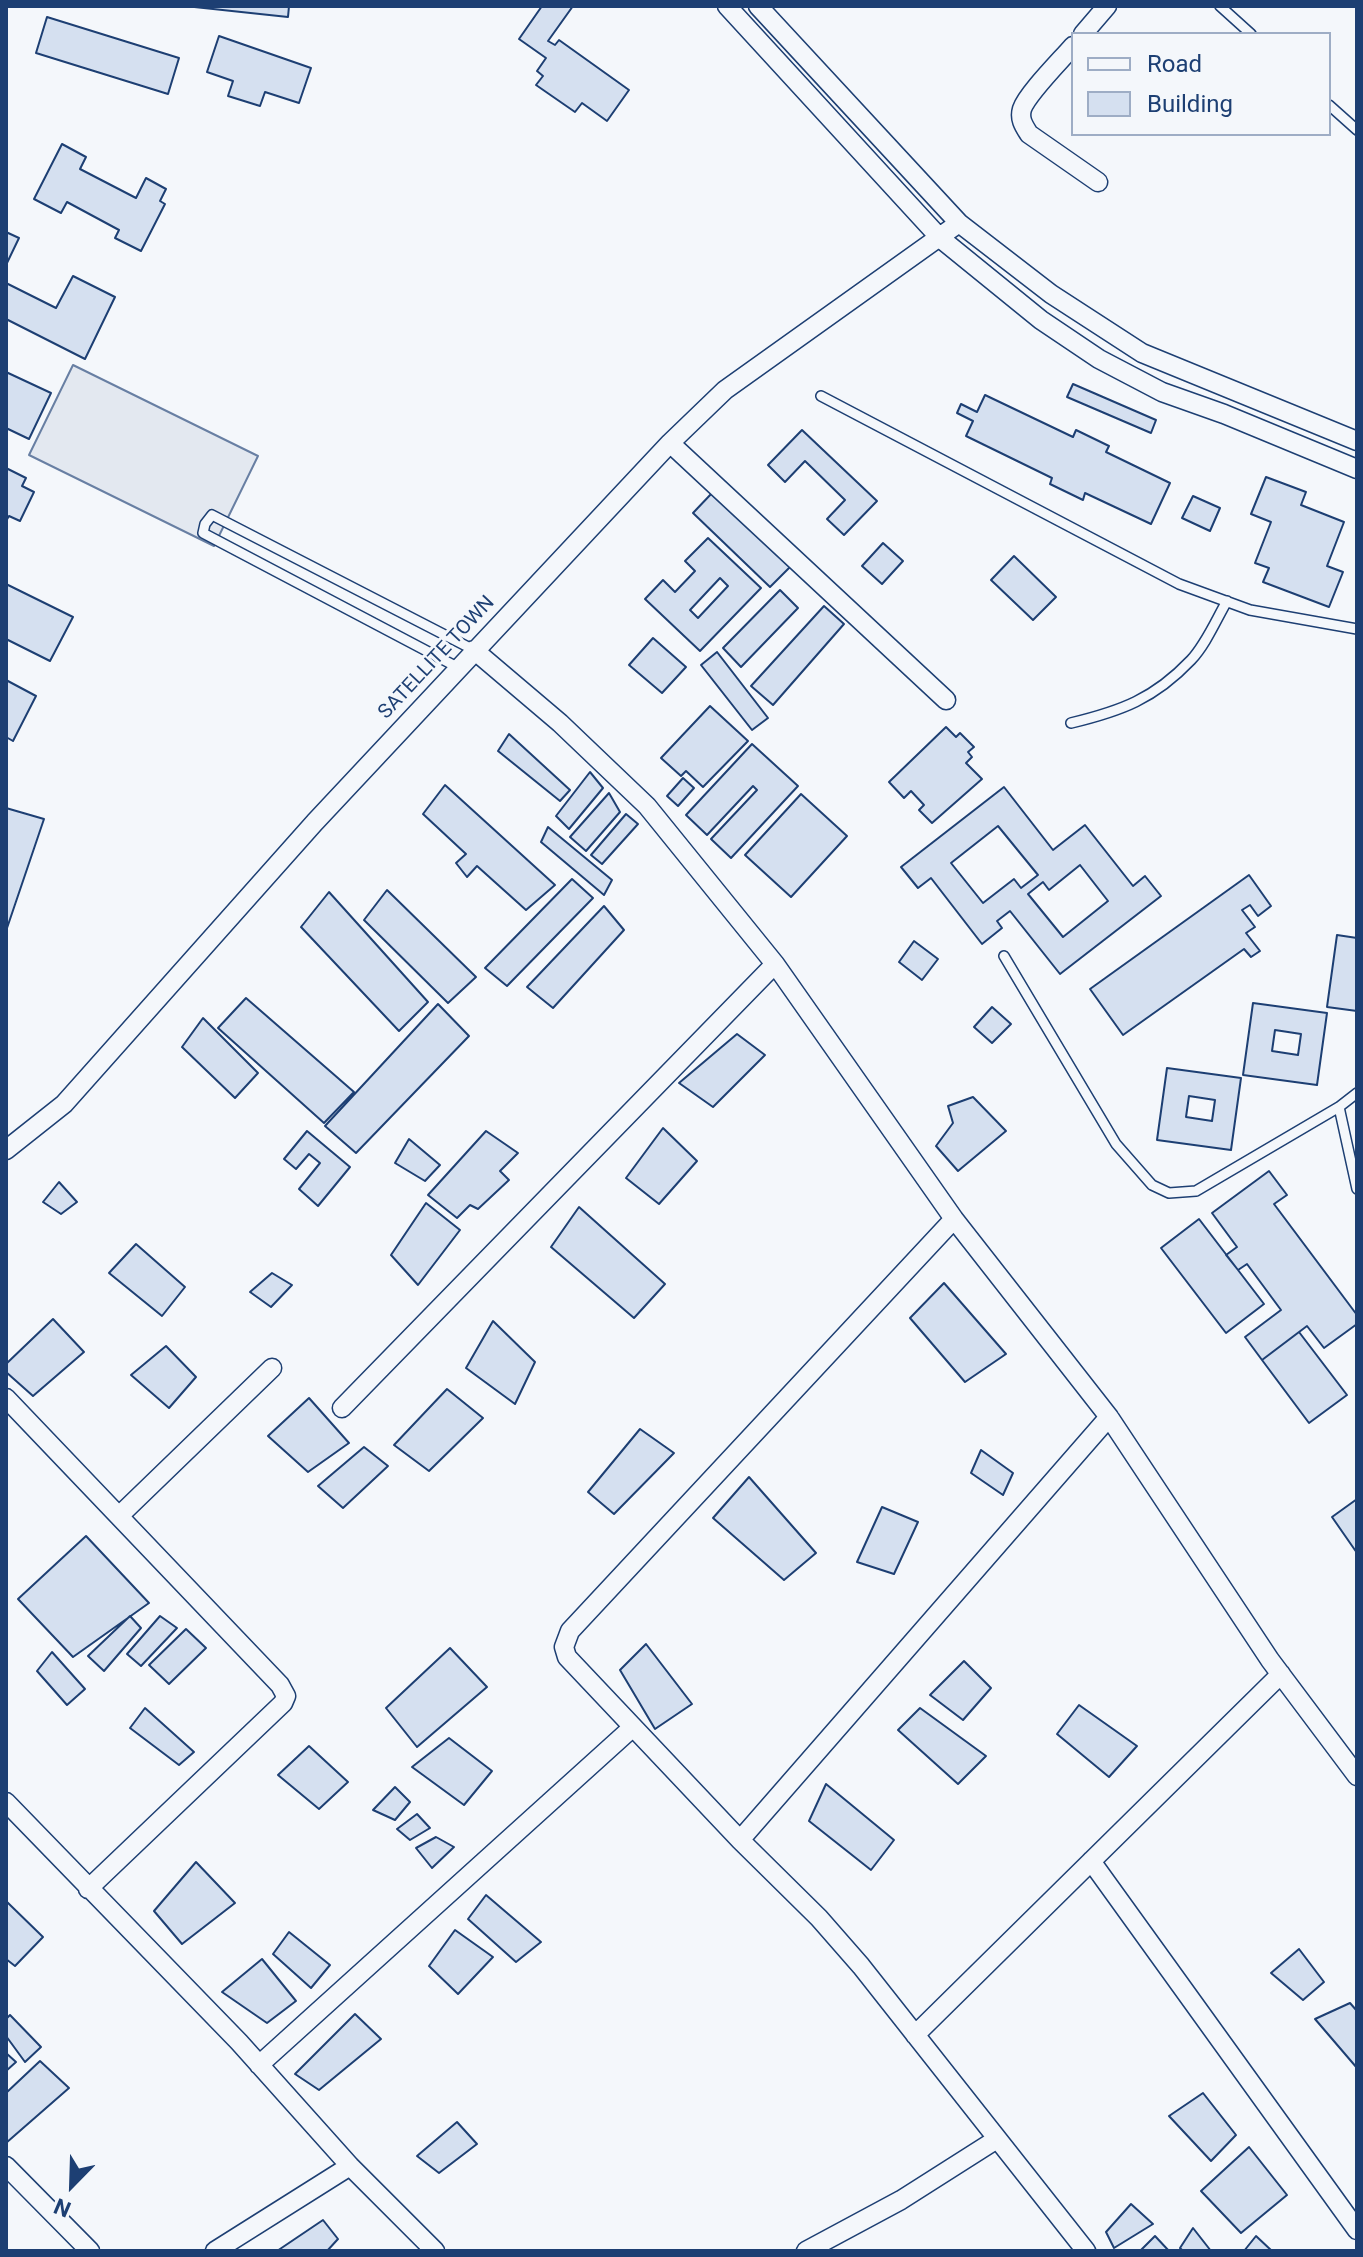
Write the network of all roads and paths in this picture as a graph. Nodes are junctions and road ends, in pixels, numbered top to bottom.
1 (727, 6) edge
2 (758, 6) edge
3 (1107, 6) edge
4 (1220, 6) edge
5 (1085, 32) edge
6 (1249, 32) edge
7 (1071, 48) edge
8 (1331, 107) edge
9 (1357, 130) edge
10 (1098, 182) dead end
11 (959, 223) junction
12 (940, 238) junction
13 (821, 396) dead end
14 (1357, 441) edge
15 (670, 443) junction
16 (1357, 469) edge
17 (1227, 601) junction
18 (1357, 629) edge
19 (474, 650) junction
20 (459, 668) junction
21 (946, 700) dead end
22 (1071, 723) dead end
23 (1004, 956) dead end
24 (775, 964) junction
25 (1357, 1093) edge
26 (1339, 1107) junction
27 (6, 1150) edge
28 (1357, 1189) edge
29 (954, 1219) junction
30 (272, 1368) dead end
31 (6, 1398) edge
32 (342, 1408) dead end
33 (1109, 1417) junction
34 (119, 1516) junction
35 (1281, 1674) junction
36 (633, 1727) junction
37 (1357, 1776) edge
38 (6, 1802) edge
39 (740, 1840) junction
40 (1091, 1861) junction
41 (88, 1889) junction
42 (915, 2035) junction
43 (259, 2065) junction
44 (997, 2139) junction
45 (6, 2166) edge
46 (350, 2166) junction
47 (1357, 2230) edge
48 (90, 2251) edge
49 (215, 2251) edge
50 (435, 2251) edge
51 (806, 2251) edge
52 (1086, 2251) edge

1 - 12 street
2 - 11 street
3 - 5 street
4 - 6 lane
7 - 10 street
8 - 9 lane
11 - 12 street, SATELLITE TOWN
11 - 14 street
12 - 15 street, SATELLITE TOWN
12 - 16 street
13 - 17 lane
15 - 19 street, SATELLITE TOWN
15 - 21 street
17 - 18 lane
17 - 22 lane
19 - 20 street, SATELLITE TOWN
19 - 20 lane
19 - 24 street
20 - 27 street, SATELLITE TOWN
23 - 26 lane
24 - 29 street
24 - 32 street
25 - 26 lane
26 - 28 lane
29 - 33 street
29 - 36 street
30 - 34 street
31 - 34 street
33 - 35 street
33 - 39 street
34 - 41 street
35 - 37 street
35 - 40 street
36 - 39 street
36 - 43 street
38 - 41 street
39 - 42 street
40 - 42 street
40 - 47 street
41 - 43 street
42 - 44 street
43 - 46 street
44 - 51 street
44 - 52 street
45 - 48 street
46 - 49 street
46 - 50 street

